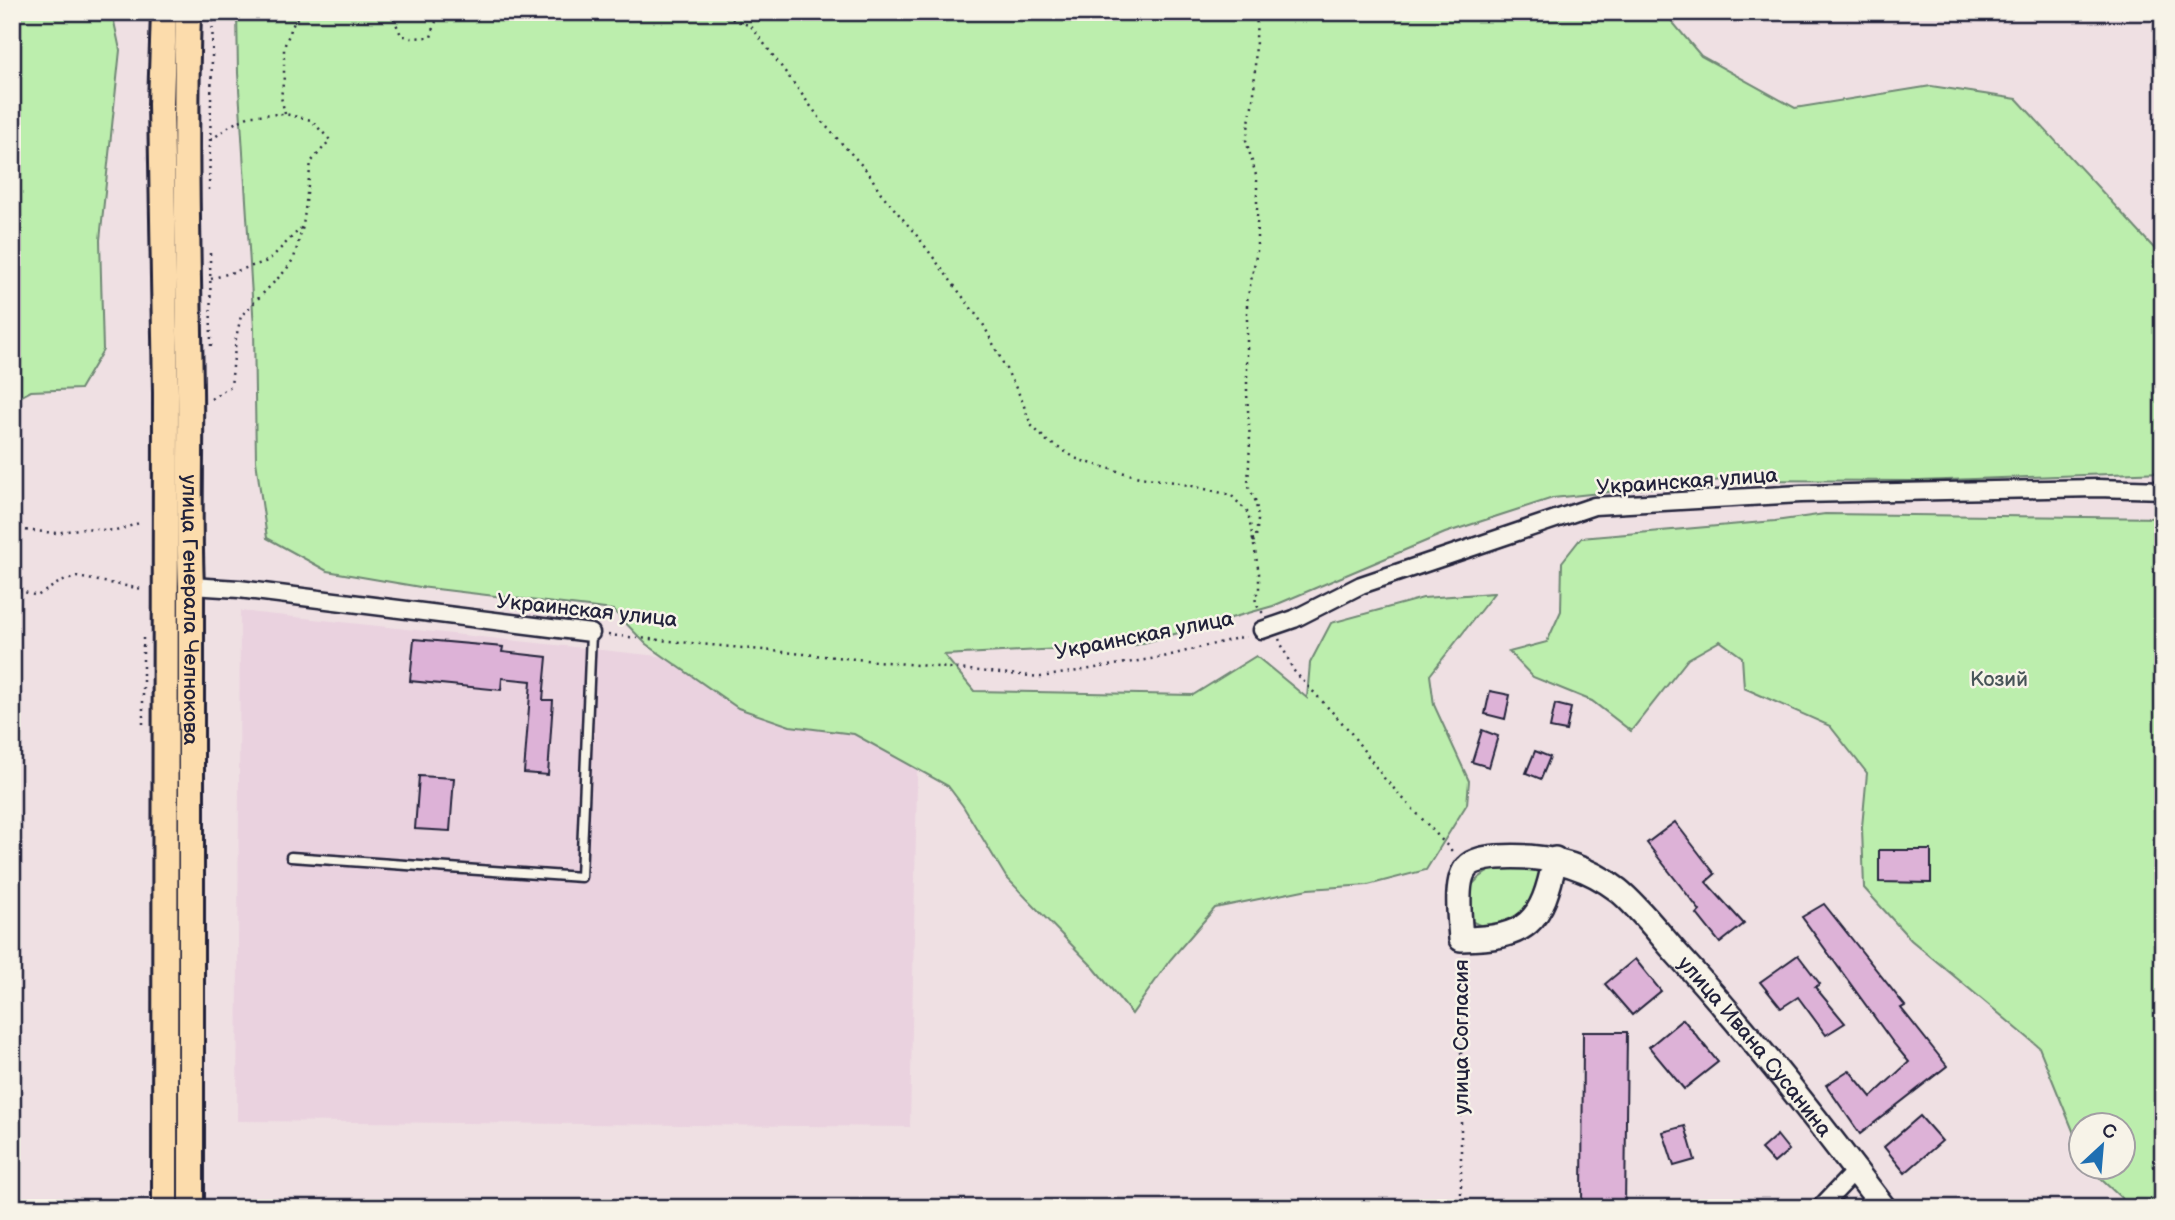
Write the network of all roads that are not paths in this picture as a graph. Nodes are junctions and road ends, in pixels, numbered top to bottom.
1 (164, 12) edge
2 (188, 12) edge
3 (2163, 490) edge
4 (191, 586) junction
5 (1268, 628) road end
6 (591, 633) joint
7 (291, 857) dead end
8 (1555, 859) junction
9 (1856, 1170) junction
10 (165, 1208) edge
11 (191, 1208) edge
12 (1819, 1208) edge
13 (1884, 1208) edge

1 - 10 main road, улица Генерала Челнокова
2 - 4 main road, улица Генерала Челнокова
3 - 5 street, Украинская улица
4 - 6 street, Украинская улица
4 - 11 main road, улица Генерала Челнокова
6 - 7 lane
8 - 8 street, улица Согласия
8 - 9 street, улица Ивана Сусанина
9 - 12 street
9 - 13 street, улица Ивана Сусанина

